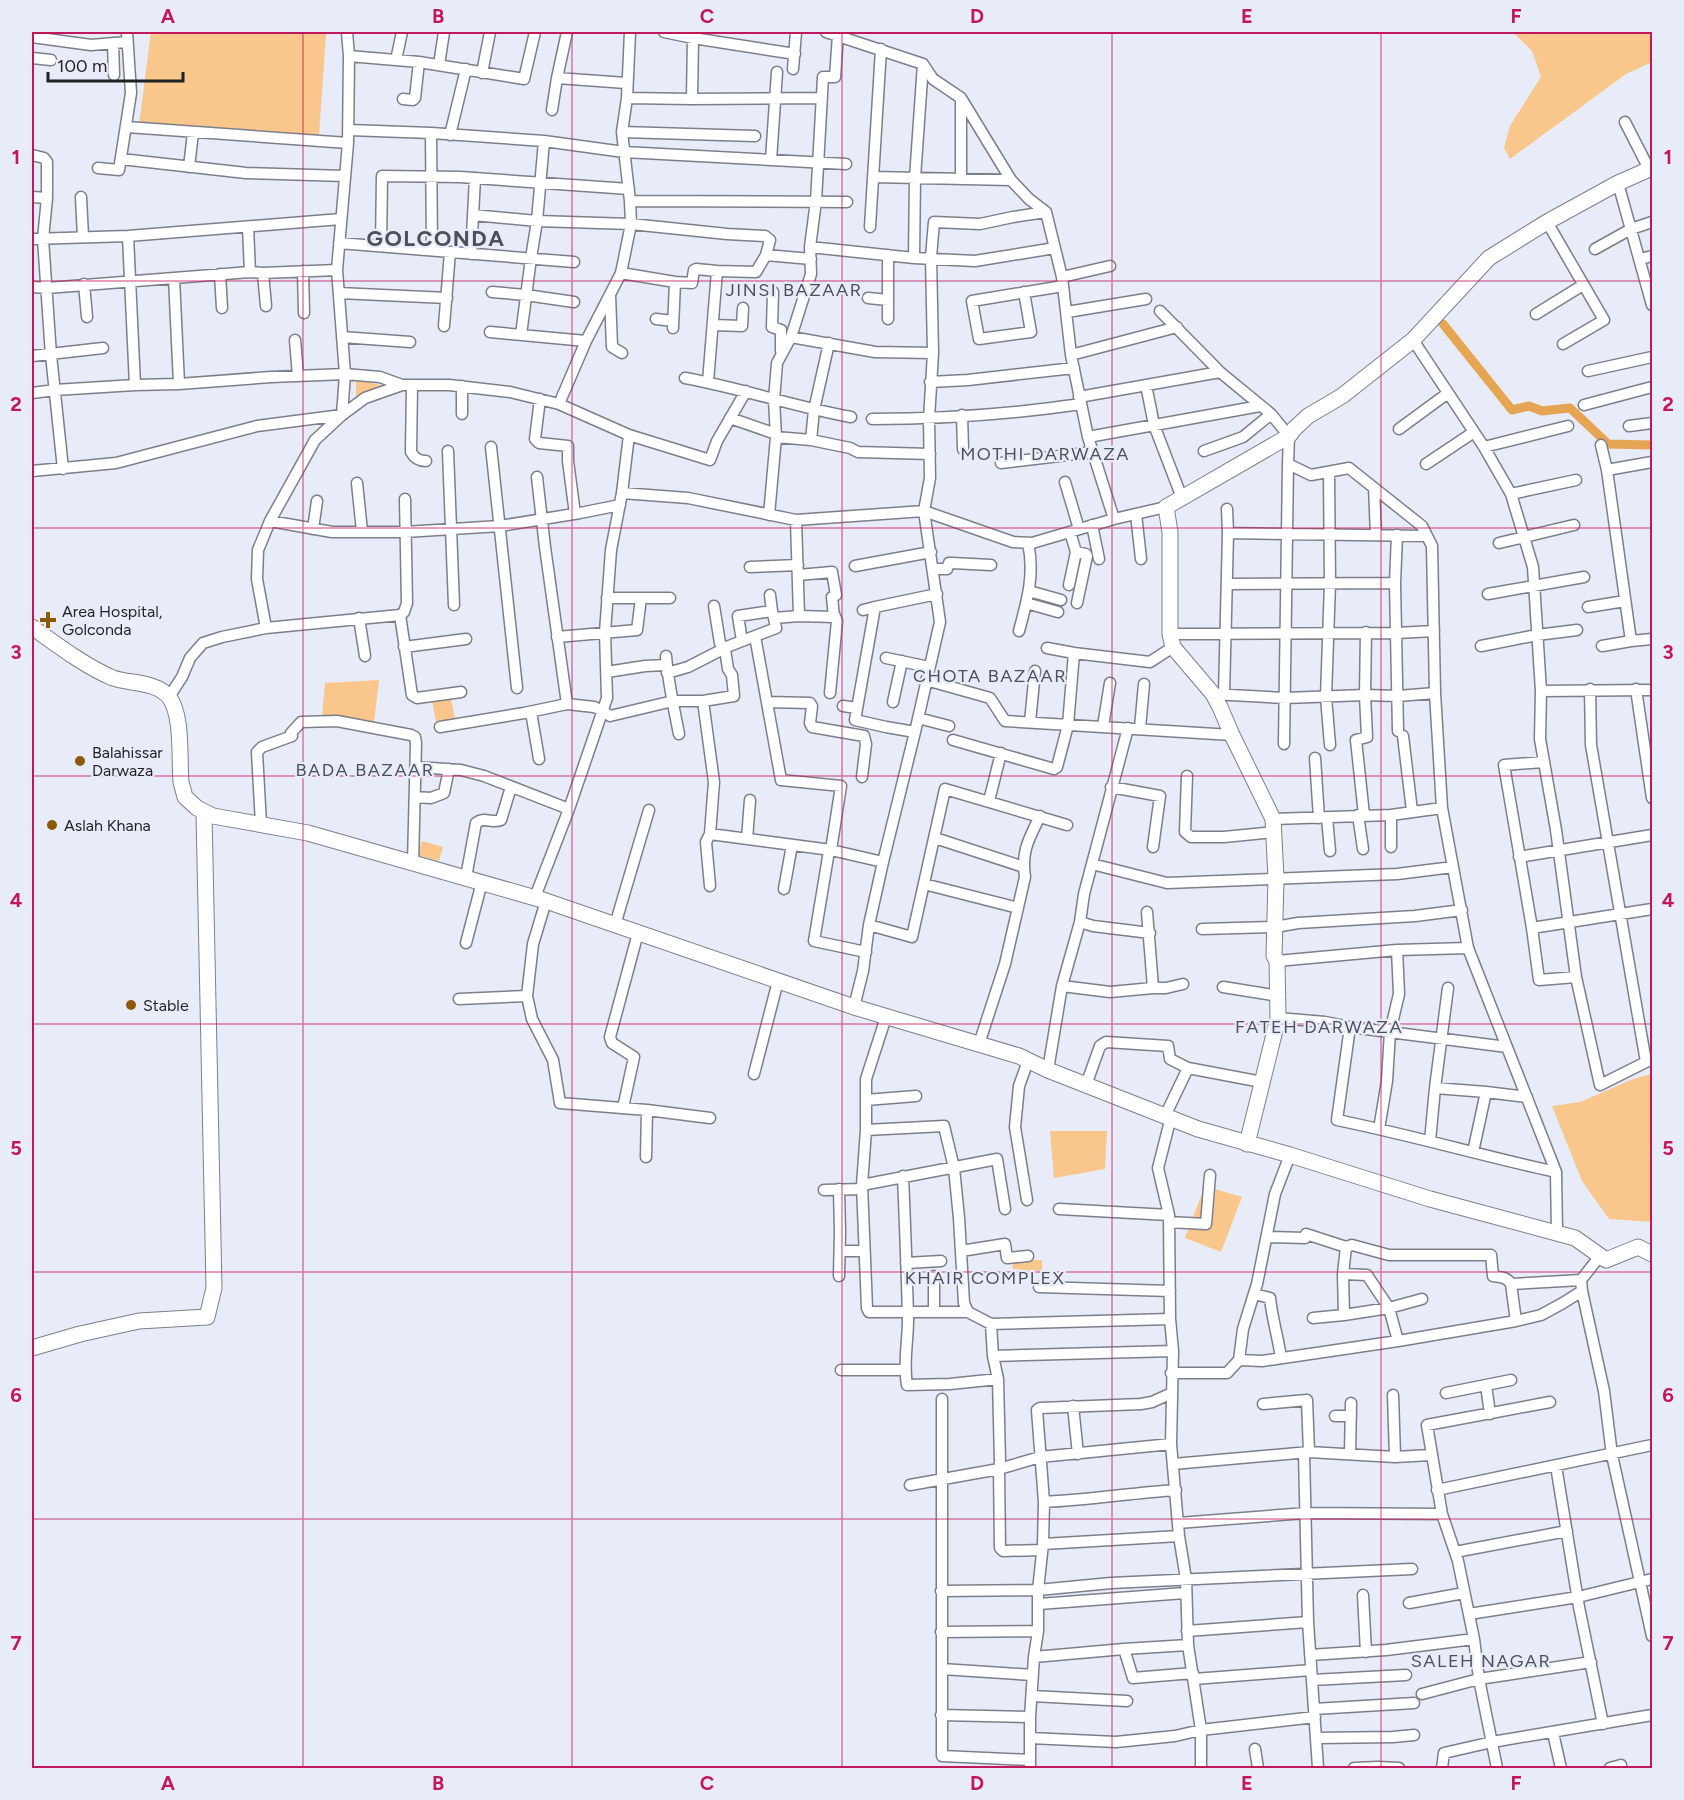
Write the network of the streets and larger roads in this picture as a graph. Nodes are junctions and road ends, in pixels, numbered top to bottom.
1 (347, 32) edge
2 (402, 32) edge
3 (444, 32) edge
4 (490, 32) edge
5 (535, 32) edge
6 (567, 32) edge
7 (630, 32) edge
8 (664, 32) edge
9 (796, 32) edge
10 (825, 32) edge
11 (838, 35) junction
12 (32, 37) edge
13 (127, 37) edge
14 (693, 38) junction
15 (113, 43) junction
16 (881, 50) junction
17 (795, 54) junction
18 (349, 57) junction
19 (32, 58) edge
20 (51, 60) dead end
21 (396, 60) junction
22 (419, 62) junction
23 (923, 63) junction
24 (439, 65) junction
25 (466, 69) junction
26 (793, 69) dead end
27 (777, 72) dead end
28 (482, 73) junction
29 (114, 75) dead end
30 (556, 78) junction
31 (626, 83) junction
32 (627, 98) junction
33 (821, 98) junction
34 (961, 98) junction
35 (404, 99) dead end
36 (692, 99) junction
37 (776, 99) junction
38 (552, 110) dead end
39 (1625, 122) dead end
40 (127, 127) junction
41 (349, 130) junction
42 (622, 132) junction
43 (194, 133) junction
44 (431, 133) junction
45 (450, 135) junction
46 (755, 136) dead end
47 (544, 141) junction
48 (348, 143) junction
49 (624, 152) junction
50 (32, 155) edge
51 (121, 159) junction
52 (771, 160) junction
53 (817, 162) junction
54 (846, 164) dead end
55 (189, 167) junction
56 (98, 168) dead end
57 (1651, 169) edge
58 (345, 176) junction
59 (873, 177) junction
60 (432, 178) junction
61 (475, 178) junction
62 (915, 178) junction
63 (961, 179) junction
64 (1011, 180) junction
65 (541, 182) junction
66 (1618, 183) junction
67 (630, 195) junction
68 (32, 197) edge
69 (81, 197) dead end
70 (47, 198) junction
71 (816, 201) junction
72 (847, 202) dead end
73 (1046, 212) junction
74 (473, 215) junction
75 (341, 219) junction
76 (537, 221) junction
77 (1547, 222) junction
78 (1653, 222) edge
79 (631, 224) junction
80 (248, 227) junction
81 (870, 227) dead end
82 (1631, 230) junction
83 (128, 236) junction
84 (83, 237) junction
85 (32, 239) edge
86 (44, 239) junction
87 (339, 243) junction
88 (381, 246) junction
89 (810, 247) junction
90 (1055, 248) junction
91 (1595, 249) dead end
92 (432, 250) junction
93 (450, 252) junction
94 (471, 254) junction
95 (766, 255) junction
96 (888, 255) junction
97 (1653, 256) edge
98 (932, 257) junction
99 (531, 258) junction
100 (914, 258) junction
101 (811, 259) junction
102 (1640, 259) junction
103 (574, 262) dead end
104 (1110, 266) dead end
105 (337, 270) junction
106 (303, 271) junction
107 (717, 271) junction
108 (250, 272) junction
109 (263, 273) junction
110 (621, 273) junction
111 (220, 274) junction
112 (174, 278) junction
113 (131, 280) junction
114 (675, 282) junction
115 (1063, 282) junction
116 (84, 284) junction
117 (1583, 285) junction
118 (1650, 285) edge
119 (32, 287) edge
120 (46, 288) junction
121 (492, 292) dead end
122 (772, 292) dead end
123 (1024, 292) junction
124 (339, 293) junction
125 (526, 295) junction
126 (610, 295) junction
127 (447, 298) junction
128 (868, 298) dead end
129 (1146, 299) dead end
130 (888, 300) junction
131 (574, 302) dead end
132 (1653, 305) edge
133 (266, 306) dead end
134 (222, 308) dead end
135 (743, 308) dead end
136 (1160, 311) dead end
137 (1066, 312) junction
138 (304, 313) dead end
139 (1536, 314) dead end
140 (87, 316) dead end
141 (656, 319) dead end
142 (888, 319) dead end
143 (713, 325) junction
144 (444, 326) dead end
145 (1177, 327) junction
146 (490, 332) dead end
147 (521, 335) junction
148 (342, 337) junction
149 (791, 337) junction
150 (295, 340) dead end
151 (1413, 340) junction
152 (586, 341) junction
153 (410, 342) dead end
154 (829, 344) junction
155 (1563, 344) dead end
156 (103, 348) dead end
157 (622, 353) dead end
158 (933, 353) junction
159 (51, 355) junction
160 (782, 355) junction
161 (1071, 355) junction
162 (32, 356) edge
163 (1653, 357) edge
164 (1074, 368) junction
165 (1588, 371) dead end
166 (1220, 372) junction
167 (345, 374) junction
168 (298, 376) junction
169 (685, 378) dead end
170 (708, 382) junction
171 (930, 382) junction
172 (179, 384) junction
173 (135, 385) junction
174 (407, 385) junction
175 (1146, 385) junction
176 (462, 386) junction
177 (1653, 387) edge
178 (55, 390) junction
179 (746, 392) junction
180 (32, 393) edge
181 (1448, 393) junction
182 (540, 399) junction
183 (774, 400) junction
184 (1080, 401) junction
185 (559, 404) junction
186 (1584, 405) dead end
187 (1260, 406) junction
188 (814, 410) junction
189 (462, 414) dead end
190 (1271, 414) junction
191 (342, 415) junction
192 (962, 415) junction
193 (851, 417) dead end
194 (730, 418) junction
195 (872, 419) dead end
196 (929, 419) junction
197 (1653, 423) edge
198 (1154, 425) junction
199 (1568, 426) dead end
200 (1629, 426) dead end
201 (1399, 429) dead end
202 (1474, 432) junction
203 (629, 435) junction
204 (776, 436) junction
205 (1289, 436) junction
206 (1088, 437) junction
207 (811, 440) junction
208 (1601, 446) dead end
209 (492, 447) dead end
210 (1484, 447) junction
211 (963, 449) dead end
212 (448, 451) dead end
213 (1204, 451) dead end
214 (1093, 452) junction
215 (930, 454) junction
216 (426, 461) dead end
217 (1653, 462) edge
218 (1001, 463) dead end
219 (1288, 464) junction
220 (1426, 464) dead end
221 (63, 469) junction
222 (1607, 470) junction
223 (32, 471) edge
224 (1329, 473) junction
225 (537, 477) dead end
226 (1576, 480) dead end
227 (1065, 482) dead end
228 (357, 483) dead end
229 (1374, 488) junction
230 (622, 493) junction
231 (1511, 494) junction
232 (1182, 498) junction
233 (405, 499) dead end
234 (317, 501) dead end
235 (620, 505) junction
236 (1166, 507) junction
237 (1227, 509) dead end
238 (924, 511) junction
239 (575, 514) junction
240 (1137, 514) junction
241 (769, 515) junction
242 (542, 519) junction
243 (1114, 519) junction
244 (796, 520) junction
245 (270, 521) junction
246 (1092, 525) junction
247 (1574, 525) dead end
248 (500, 526) junction
249 (313, 529) junction
250 (452, 529) junction
251 (362, 531) junction
252 (1074, 531) junction
253 (405, 532) junction
254 (1228, 533) junction
255 (1287, 534) junction
256 (1330, 534) junction
257 (1376, 535) junction
258 (1397, 536) junction
259 (1427, 536) junction
260 (1525, 536) junction
261 (1028, 543) junction
262 (1499, 543) dead end
263 (931, 552) junction
264 (1076, 552) junction
265 (1099, 559) dead end
266 (1140, 560) dead end
267 (991, 565) dead end
268 (855, 566) dead end
269 (750, 567) dead end
270 (933, 569) junction
271 (798, 570) junction
272 (1584, 577) dead end
273 (1330, 583) junction
274 (1395, 583) junction
275 (1227, 584) junction
276 (1286, 584) junction
277 (1069, 585) dead end
278 (1534, 586) junction
279 (1029, 591) junction
280 (937, 594) junction
281 (1488, 594) dead end
282 (770, 595) dead end
283 (607, 597) junction
284 (641, 598) junction
285 (670, 598) dead end
286 (1061, 600) dead end
287 (1625, 601) junction
288 (1026, 603) junction
289 (1077, 603) dead end
290 (454, 605) dead end
291 (714, 606) dead end
292 (875, 607) junction
293 (1588, 607) dead end
294 (863, 610) dead end
295 (1058, 612) dead end
296 (754, 614) junction
297 (773, 614) junction
298 (400, 615) junction
299 (799, 616) junction
300 (835, 616) junction
301 (359, 618) junction
302 (32, 627) edge
303 (267, 628) junction
304 (1577, 630) dead end
305 (1019, 631) dead end
306 (1434, 631) junction
307 (605, 632) junction
308 (1286, 632) junction
309 (1328, 632) junction
310 (1366, 632) junction
311 (1397, 633) junction
312 (1226, 634) junction
313 (758, 635) junction
314 (1537, 635) junction
315 (557, 637) junction
316 (466, 639) dead end
317 (1653, 639) edge
318 (1171, 640) junction
319 (742, 641) junction
320 (1631, 641) junction
321 (1481, 646) dead end
322 (1602, 646) dead end
323 (404, 647) junction
324 (1047, 648) dead end
325 (725, 649) junction
326 (1074, 653) junction
327 (365, 656) dead end
328 (886, 658) dead end
329 (902, 661) junction
330 (666, 665) junction
331 (929, 667) junction
332 (1035, 671) dead end
333 (607, 672) junction
334 (926, 680) junction
335 (1110, 683) dead end
336 (1144, 684) dead end
337 (517, 688) dead end
338 (1590, 689) junction
339 (1636, 689) junction
340 (1653, 690) edge
341 (1541, 691) junction
342 (461, 692) dead end
343 (830, 693) dead end
344 (1435, 693) junction
345 (1218, 694) junction
346 (1365, 695) junction
347 (1398, 696) junction
348 (169, 697) junction
349 (1326, 697) junction
350 (1285, 698) junction
351 (673, 701) junction
352 (703, 701) junction
353 (767, 702) junction
354 (893, 702) dead end
355 (567, 704) junction
356 (843, 706) dead end
357 (857, 708) junction
358 (603, 711) junction
359 (531, 712) junction
360 (918, 718) junction
361 (1030, 722) junction
362 (1068, 725) junction
363 (949, 726) dead end
364 (1103, 726) junction
365 (440, 727) dead end
366 (1128, 728) junction
367 (1140, 728) junction
368 (915, 732) junction
369 (679, 734) dead end
370 (1232, 735) junction
371 (953, 740) dead end
372 (1284, 744) dead end
373 (1330, 745) dead end
374 (1001, 753) junction
375 (1315, 758) dead end
376 (539, 759) dead end
377 (1544, 762) junction
378 (416, 768) junction
379 (449, 770) junction
380 (1187, 776) dead end
381 (862, 777) dead end
382 (511, 786) junction
383 (1111, 787) junction
384 (415, 796) junction
385 (1653, 798) edge
386 (750, 800) dead end
387 (989, 801) junction
388 (1442, 807) junction
389 (569, 809) junction
390 (649, 810) dead end
391 (1412, 811) junction
392 (204, 813) junction
393 (1361, 815) junction
394 (1391, 815) junction
395 (1040, 816) junction
396 (1323, 818) junction
397 (261, 824) junction
398 (1067, 825) dead end
399 (1274, 826) junction
400 (710, 834) junction
401 (1653, 835) edge
402 (935, 838) junction
403 (747, 839) junction
404 (1608, 843) junction
405 (792, 845) junction
406 (1153, 847) dead end
407 (1391, 847) dead end
408 (1363, 849) dead end
409 (830, 850) junction
410 (1330, 851) dead end
411 (1558, 851) junction
412 (1519, 857) junction
413 (883, 862) junction
414 (413, 863) junction
415 (1092, 864) junction
416 (1024, 867) junction
417 (1453, 867) junction
418 (466, 877) junction
419 (1276, 878) junction
420 (482, 882) junction
421 (924, 884) junction
422 (710, 886) dead end
423 (784, 889) dead end
424 (540, 899) junction
425 (1018, 908) junction
426 (1653, 909) edge
427 (1462, 910) junction
428 (1147, 912) dead end
429 (1620, 914) junction
430 (1080, 922) junction
431 (1569, 923) junction
432 (869, 924) junction
433 (615, 925) junction
434 (1275, 927) junction
435 (1532, 928) junction
436 (1202, 929) dead end
437 (638, 933) junction
438 (1150, 933) junction
439 (466, 943) dead end
440 (1468, 948) junction
441 (1397, 950) junction
442 (866, 952) junction
443 (1277, 961) junction
444 (1576, 977) junction
445 (778, 981) junction
446 (1183, 984) dead end
447 (1062, 987) junction
448 (1223, 987) dead end
449 (1154, 988) junction
450 (1448, 988) dead end
451 (527, 996) junction
452 (1279, 996) junction
453 (459, 999) dead end
454 (854, 1007) junction
455 (886, 1017) junction
456 (1278, 1018) junction
457 (1350, 1027) junction
458 (1390, 1032) junction
459 (1441, 1039) junction
460 (979, 1044) junction
461 (1507, 1047) junction
462 (1649, 1060) edge
463 (1028, 1061) junction
464 (1188, 1068) junction
465 (1048, 1070) junction
466 (754, 1074) dead end
467 (1262, 1082) junction
468 (1086, 1085) junction
469 (1435, 1088) junction
470 (1486, 1092) junction
471 (916, 1096) dead end
472 (1527, 1097) junction
473 (866, 1100) junction
474 (623, 1108) junction
475 (647, 1110) junction
476 (1168, 1117) junction
477 (710, 1118) dead end
478 (1379, 1129) junction
479 (866, 1131) junction
480 (1430, 1141) junction
481 (1247, 1144) junction
482 (1473, 1152) junction
483 (1290, 1155) junction
484 (646, 1157) dead end
485 (954, 1168) junction
486 (1556, 1172) junction
487 (1210, 1175) dead end
488 (903, 1176) junction
489 (862, 1187) junction
490 (839, 1189) junction
491 (824, 1190) dead end
492 (1027, 1200) dead end
493 (1005, 1209) dead end
494 (1059, 1209) dead end
495 (1169, 1218) junction
496 (1557, 1233) junction
497 (1267, 1237) junction
498 (1346, 1247) junction
499 (840, 1251) junction
500 (864, 1251) junction
501 (961, 1251) junction
502 (1653, 1254) edge
503 (1028, 1256) dead end
504 (1600, 1256) junction
505 (941, 1261) dead end
506 (906, 1263) junction
507 (1343, 1274) junction
508 (839, 1276) dead end
509 (934, 1276) dead end
510 (1511, 1284) junction
511 (1582, 1285) junction
512 (1039, 1287) dead end
513 (1170, 1291) junction
514 (1254, 1294) junction
515 (1422, 1299) dead end
516 (1389, 1308) junction
517 (908, 1312) junction
518 (934, 1312) junction
519 (968, 1312) junction
520 (1344, 1315) junction
521 (1313, 1318) dead end
522 (1170, 1319) junction
523 (1516, 1321) junction
524 (991, 1324) junction
525 (1398, 1341) junction
526 (32, 1348) edge
527 (1173, 1351) junction
528 (993, 1356) junction
529 (1281, 1358) junction
530 (1239, 1360) junction
531 (842, 1370) dead end
532 (904, 1370) junction
533 (1171, 1373) junction
534 (998, 1378) junction
535 (1511, 1380) dead end
536 (1486, 1385) junction
537 (1172, 1393) junction
538 (1446, 1393) dead end
539 (1393, 1395) dead end
540 (942, 1399) dead end
541 (1550, 1402) dead end
542 (1351, 1403) dead end
543 (1263, 1404) dead end
544 (1073, 1406) junction
545 (1490, 1414) junction
546 (1335, 1416) dead end
547 (1351, 1416) junction
548 (1171, 1444) junction
549 (1653, 1445) edge
550 (1307, 1452) junction
551 (1078, 1454) junction
552 (1350, 1454) junction
553 (1431, 1455) junction
554 (1611, 1455) junction
555 (1040, 1457) junction
556 (1395, 1457) junction
557 (1173, 1464) junction
558 (1556, 1466) junction
559 (999, 1469) junction
560 (942, 1478) junction
561 (910, 1485) dead end
562 (1176, 1490) junction
563 (1437, 1490) junction
564 (1044, 1502) junction
565 (1306, 1513) junction
566 (1442, 1514) junction
567 (1178, 1523) junction
568 (1567, 1531) junction
569 (1179, 1536) junction
570 (1042, 1547) junction
571 (1455, 1552) junction
572 (1412, 1569) dead end
573 (1307, 1575) junction
574 (1186, 1579) junction
575 (1653, 1579) edge
576 (1640, 1581) junction
577 (1038, 1590) junction
578 (941, 1591) junction
579 (1185, 1593) junction
580 (1464, 1593) junction
581 (1363, 1595) dead end
582 (1578, 1597) junction
583 (1409, 1603) dead end
584 (1039, 1604) junction
585 (1469, 1614) junction
586 (1308, 1622) junction
587 (1038, 1631) junction
588 (1187, 1631) junction
589 (941, 1632) junction
590 (1653, 1636) edge
591 (1474, 1639) junction
592 (1188, 1646) junction
593 (1124, 1649) junction
594 (1366, 1652) junction
595 (1310, 1655) junction
596 (1034, 1657) junction
597 (1591, 1662) junction
598 (942, 1669) junction
599 (1407, 1674) dead end
600 (1033, 1675) junction
601 (1311, 1675) junction
602 (1194, 1676) junction
603 (1479, 1679) junction
604 (1422, 1694) dead end
605 (1032, 1696) junction
606 (1127, 1701) dead end
607 (1414, 1703) dead end
608 (1315, 1713) junction
609 (1653, 1714) edge
610 (941, 1715) junction
611 (1030, 1718) junction
612 (1603, 1724) junction
613 (1201, 1730) junction
614 (1552, 1733) junction
615 (1414, 1735) dead end
616 (1030, 1738) junction
617 (1317, 1738) junction
618 (1492, 1742) junction
619 (1255, 1749) dead end
620 (1030, 1764) edge
621 (1201, 1768) edge
622 (1258, 1768) edge
623 (1318, 1768) edge
624 (1354, 1768) edge
625 (1399, 1768) edge
626 (1442, 1768) edge
627 (1497, 1768) edge
628 (1562, 1768) edge

1 - 18 street
2 - 21 street
3 - 24 street
4 - 28 street
5 - 28 street
6 - 30 street
7 - 31 street
8 - 14 street
9 - 17 street
10 - 11 street
11 - 16 street
11 - 33 street
12 - 15 street
13 - 15 street
13 - 40 street
14 - 17 street
14 - 36 street
15 - 29 street
16 - 23 street
16 - 59 street
17 - 26 street
18 - 21 street
18 - 41 street
19 - 20 street
21 - 22 street
22 - 24 street
22 - 35 street
23 - 34 street
23 - 62 street
24 - 25 street
25 - 28 street
25 - 45 street
27 - 37 street
30 - 31 street
30 - 38 street
31 - 32 street
32 - 36 street
32 - 42 street
33 - 37 street
33 - 53 street
34 - 63 street
34 - 64 street
36 - 37 street
37 - 52 street
39 - 57 street
40 - 43 street
40 - 51 street
41 - 44 street
41 - 48 street
42 - 46 street
42 - 49 street
43 - 48 street
43 - 55 street
44 - 45 street
44 - 60 street
45 - 47 street
47 - 49 street
47 - 65 street
48 - 58 street
49 - 52 street
49 - 67 street
50 - 70 street
51 - 55 street
51 - 56 street
52 - 53 street
53 - 54 street
53 - 71 street
55 - 58 street
57 - 66 street
58 - 75 street
59 - 62 street
59 - 81 street
60 - 61 street
60 - 88 street
60 - 92 street
61 - 65 street
61 - 74 street
62 - 63 street
62 - 100 street
63 - 64 street
64 - 73 street
65 - 67 street
65 - 76 street
66 - 77 street
66 - 82 street
67 - 71 street
67 - 79 street
68 - 70 street
69 - 84 street
70 - 86 street
71 - 72 street
71 - 89 street
73 - 90 street
73 - 98 street
74 - 76 street
74 - 94 street
75 - 80 street
75 - 87 street
76 - 79 street
76 - 99 street
77 - 117 street
77 - 151 street
78 - 82 street
79 - 95 street
79 - 110 street
80 - 83 street
80 - 108 street
82 - 91 street
82 - 102 street
83 - 84 street
83 - 113 street
84 - 86 street
85 - 86 street
86 - 120 street
87 - 88 street
87 - 105 street
88 - 92 street
89 - 96 street
89 - 101 street
90 - 98 street
90 - 115 street
92 - 93 street
93 - 94 street
93 - 127 street
94 - 99 street
95 - 101 street
95 - 107 street
96 - 100 street
96 - 130 street
97 - 102 street
98 - 100 street
98 - 158 street
99 - 103 street
99 - 125 street
101 - 149 street
102 - 118 street
104 - 115 street
105 - 106 street
105 - 124 street
106 - 109 street
106 - 138 street
107 - 114 street
107 - 143 street
108 - 109 street
108 - 111 street
109 - 133 street
110 - 114 street
110 - 126 street
111 - 112 street
111 - 134 street
112 - 113 street
112 - 172 street
113 - 116 street
113 - 173 street
114 - 141 street
115 - 123 street
115 - 137 street
116 - 120 street
116 - 140 street
117 - 139 street
117 - 155 street
118 - 132 street
119 - 120 street
120 - 159 street
121 - 125 street
122 - 160 street
123 - 123 street
124 - 127 street
124 - 148 street
125 - 131 street
125 - 147 street
126 - 152 street
126 - 157 street
127 - 144 street
128 - 130 street
129 - 137 street
130 - 142 street
135 - 143 street
136 - 145 street
137 - 161 street
143 - 170 street
145 - 161 street
145 - 166 street
146 - 147 street
147 - 152 street
148 - 153 street
148 - 167 street
149 - 154 street
149 - 160 street
150 - 168 street
151 - 181 street
151 - 205 street
152 - 185 street
154 - 158 street
154 - 188 street
156 - 159 street
158 - 171 street
159 - 162 street
159 - 178 street
160 - 183 street
161 - 164 street
163 - 165 street
164 - 171 street
164 - 184 street
166 - 175 street
166 - 187 street
167 - 168 street
167 - 174 street
167 - 191 street
168 - 172 street
169 - 170 street
170 - 179 street
171 - 196 street
172 - 173 street
173 - 178 street
174 - 176 street
174 - 191 street
174 - 216 street
175 - 184 street
175 - 198 street
176 - 182 street
176 - 189 street
177 - 186 street
178 - 180 street
178 - 221 street
179 - 183 street
179 - 194 street
181 - 201 street
181 - 202 street
182 - 185 street
182 - 239 street
183 - 188 street
183 - 204 street
184 - 192 street
184 - 206 street
185 - 203 street
187 - 190 street
187 - 198 street
188 - 193 street
188 - 207 street
190 - 205 street
190 - 213 street
191 - 221 street
191 - 245 street
192 - 196 street
192 - 211 street
194 - 203 street
194 - 204 street
195 - 196 street
196 - 215 street
197 - 200 street
198 - 206 street
198 - 232 street
199 - 210 street
202 - 210 street
202 - 220 street
203 - 230 street
204 - 207 street
204 - 241 street
205 - 219 street
205 - 232 street
206 - 214 street
207 - 215 street
208 - 222 street
209 - 248 street
210 - 231 street
212 - 250 street
214 - 218 street
214 - 243 street
215 - 238 street
217 - 222 street
219 - 224 street
219 - 255 street
221 - 223 street
222 - 287 street
224 - 229 street
224 - 256 street
225 - 242 street
226 - 231 street
227 - 252 street
228 - 251 street
229 - 257 street
229 - 259 street
230 - 235 street
230 - 241 street
231 - 260 street
232 - 236 street
233 - 253 street
234 - 249 street
235 - 239 street
235 - 283 street
236 - 240 street
236 - 318 street
237 - 254 street
238 - 244 street
238 - 261 street
238 - 263 street
239 - 242 street
240 - 243 street
240 - 266 street
241 - 244 street
242 - 248 street
242 - 315 street
243 - 246 street
244 - 271 street
245 - 249 street
245 - 303 street
246 - 252 street
246 - 265 street
247 - 260 street
248 - 250 street
248 - 337 street
249 - 251 street
250 - 253 street
250 - 290 street
251 - 253 street
252 - 261 street
252 - 264 street
253 - 298 street
254 - 255 street
254 - 275 street
255 - 256 street
255 - 276 street
256 - 257 street
256 - 273 street
257 - 258 street
258 - 259 street
258 - 274 street
259 - 306 street
260 - 262 street
260 - 278 street
261 - 279 street
263 - 268 street
263 - 270 street
264 - 277 street
264 - 289 street
267 - 270 street
269 - 271 street
270 - 280 street
271 - 299 street
271 - 300 street
272 - 278 street
273 - 274 street
273 - 276 street
273 - 309 street
274 - 311 street
275 - 276 street
275 - 312 street
276 - 308 street
278 - 281 street
278 - 314 street
279 - 286 street
279 - 288 street
280 - 292 street
280 - 331 street
282 - 297 street
283 - 284 street
283 - 307 street
284 - 285 street
284 - 307 street
287 - 293 street
287 - 320 street
288 - 295 street
288 - 305 street
291 - 325 street
292 - 294 street
292 - 357 street
296 - 297 street
296 - 313 street
296 - 319 street
297 - 299 street
297 - 313 street
298 - 301 street
298 - 323 street
299 - 300 street
300 - 343 street
301 - 303 street
301 - 327 street
302 - 348 street
303 - 348 street
304 - 314 street
306 - 311 street
306 - 344 street
307 - 315 street
307 - 333 street
308 - 309 street
308 - 312 street
308 - 350 street
309 - 310 street
309 - 349 street
310 - 311 street
310 - 346 street
311 - 347 street
312 - 318 street
312 - 345 street
313 - 319 street
313 - 353 street
314 - 321 street
314 - 341 street
315 - 355 street
316 - 323 street
317 - 320 street
318 - 326 street
318 - 345 street
319 - 325 street
320 - 322 street
323 - 342 street
324 - 326 street
325 - 330 street
325 - 352 street
326 - 362 street
328 - 329 street
329 - 331 street
329 - 354 street
330 - 333 street
330 - 351 street
331 - 334 street
332 - 361 street
333 - 358 street
334 - 360 street
334 - 361 street
335 - 364 street
336 - 367 street
338 - 339 street
338 - 341 street
338 - 404 street
339 - 340 street
339 - 385 street
341 - 377 street
344 - 347 street
344 - 388 street
345 - 350 street
345 - 370 street
346 - 347 street
346 - 349 street
346 - 393 street
347 - 391 street
348 - 392 street
349 - 350 street
349 - 373 street
350 - 372 street
351 - 352 street
351 - 358 street
351 - 369 street
352 - 400 street
353 - 381 street
353 - 409 street
355 - 358 street
355 - 359 street
356 - 357 street
357 - 368 street
358 - 389 street
359 - 365 street
359 - 376 street
360 - 363 street
360 - 368 street
361 - 362 street
362 - 364 street
362 - 374 street
364 - 366 street
366 - 367 street
366 - 383 street
367 - 370 street
368 - 413 street
370 - 399 street
371 - 374 street
374 - 387 street
375 - 396 street
377 - 411 street
377 - 412 street
378 - 379 street
378 - 384 street
378 - 397 street
379 - 382 street
379 - 384 street
380 - 399 street
382 - 389 street
382 - 418 street
383 - 406 street
383 - 415 street
384 - 414 street
386 - 403 street
387 - 395 street
387 - 402 street
388 - 391 street
388 - 417 street
389 - 424 street
390 - 433 street
391 - 394 street
392 - 397 street
392 - 526 street
393 - 394 street
393 - 396 street
393 - 408 street
394 - 407 street
395 - 398 street
395 - 416 street
396 - 399 street
396 - 410 street
397 - 414 street
399 - 419 street
400 - 403 street
400 - 422 street
401 - 404 street
402 - 416 street
402 - 421 street
403 - 405 street
404 - 411 street
404 - 429 street
405 - 409 street
405 - 423 street
409 - 413 street
409 - 442 street
411 - 412 street
411 - 431 street
412 - 435 street
413 - 432 street
414 - 418 street
415 - 419 street
415 - 430 street
416 - 425 street
417 - 419 street
417 - 427 street
418 - 420 street
419 - 434 street
420 - 424 street
420 - 439 street
421 - 425 street
421 - 432 street
424 - 433 street
424 - 451 street
425 - 460 street
426 - 429 street
427 - 434 street
427 - 440 street
428 - 438 street
429 - 431 street
429 - 462 street
430 - 438 street
430 - 447 street
431 - 435 street
431 - 444 street
432 - 442 street
433 - 437 street
434 - 436 street
434 - 443 street
435 - 444 street
437 - 445 street
437 - 474 street
438 - 449 street
440 - 441 street
440 - 461 street
441 - 443 street
441 - 458 street
442 - 454 street
443 - 452 street
444 - 462 street
445 - 454 street
445 - 466 street
446 - 449 street
447 - 449 street
447 - 465 street
448 - 452 street
450 - 459 street
451 - 453 street
451 - 474 street
452 - 456 street
454 - 455 street
455 - 460 street
455 - 473 street
456 - 457 street
456 - 467 street
457 - 458 street
457 - 478 street
458 - 459 street
458 - 478 street
459 - 461 street
459 - 469 street
460 - 463 street
461 - 472 street
463 - 465 street
463 - 492 street
464 - 467 street
464 - 468 street
464 - 476 street
465 - 468 street
467 - 481 street
468 - 476 street
469 - 470 street
469 - 480 street
470 - 472 street
470 - 482 street
471 - 473 street
472 - 486 street
473 - 479 street
474 - 475 street
475 - 477 street
475 - 484 street
476 - 481 street
476 - 495 street
478 - 480 street
479 - 485 street
479 - 489 street
480 - 482 street
481 - 483 street
482 - 486 street
483 - 496 street
483 - 497 street
485 - 488 street
485 - 493 street
485 - 501 street
486 - 496 street
487 - 495 street
488 - 489 street
488 - 506 street
489 - 490 street
489 - 500 street
490 - 491 street
490 - 499 street
494 - 495 street
495 - 513 street
496 - 504 street
497 - 498 street
497 - 514 street
498 - 507 street
498 - 510 street
499 - 500 street
499 - 508 street
500 - 517 street
501 - 503 street
501 - 519 street
502 - 504 street
504 - 511 street
505 - 506 street
506 - 517 street
507 - 516 street
507 - 520 street
509 - 518 street
510 - 511 street
510 - 523 street
511 - 523 street
511 - 554 street
512 - 513 street
513 - 522 street
514 - 529 street
514 - 530 street
515 - 516 street
516 - 520 street
516 - 525 street
517 - 518 street
517 - 532 street
518 - 519 street
519 - 524 street
520 - 521 street
522 - 524 street
522 - 527 street
523 - 525 street
524 - 528 street
525 - 529 street
527 - 528 street
527 - 533 street
528 - 534 street
529 - 530 street
530 - 533 street
531 - 532 street
532 - 534 street
533 - 537 street
534 - 559 street
535 - 536 street
536 - 538 street
536 - 545 street
537 - 544 street
537 - 548 street
539 - 556 street
540 - 560 street
541 - 545 street
542 - 547 street
543 - 550 street
544 - 551 street
544 - 555 street
545 - 553 street
546 - 547 street
547 - 552 street
548 - 551 street
548 - 557 street
549 - 554 street
550 - 552 street
550 - 557 street
550 - 565 street
551 - 555 street
552 - 556 street
553 - 556 street
553 - 563 street
554 - 558 street
554 - 576 street
555 - 559 street
555 - 564 street
557 - 562 street
558 - 563 street
558 - 568 street
559 - 560 street
559 - 570 street
560 - 561 street
560 - 578 street
562 - 564 street
562 - 567 street
563 - 566 street
564 - 570 street
565 - 566 street
565 - 567 street
565 - 573 street
566 - 571 street
567 - 569 street
568 - 571 street
568 - 582 street
569 - 570 street
569 - 574 street
570 - 577 street
571 - 580 street
572 - 573 street
573 - 574 street
573 - 586 street
574 - 577 street
574 - 579 street
575 - 576 street
576 - 582 street
576 - 590 street
577 - 578 street
577 - 584 street
578 - 589 street
579 - 584 street
579 - 588 street
580 - 583 street
580 - 585 street
581 - 594 street
582 - 585 street
582 - 597 street
584 - 587 street
585 - 591 street
586 - 588 street
586 - 595 street
587 - 589 street
587 - 596 street
588 - 592 street
589 - 598 street
591 - 594 street
591 - 603 street
592 - 593 street
592 - 602 street
593 - 596 street
593 - 602 street
594 - 595 street
595 - 601 street
596 - 600 street
597 - 603 street
597 - 612 street
598 - 600 street
598 - 610 street
599 - 601 street
600 - 605 street
601 - 602 street
601 - 608 street
602 - 613 street
603 - 604 street
603 - 618 street
605 - 606 street
605 - 611 street
607 - 608 street
608 - 613 street
608 - 617 street
609 - 612 street
610 - 611 street
610 - 620 street
611 - 616 street
612 - 614 street
613 - 616 street
613 - 621 street
614 - 618 street
614 - 628 street
615 - 617 street
616 - 620 street
617 - 623 street
618 - 626 street
618 - 627 street
619 - 622 street
624 - 625 street

